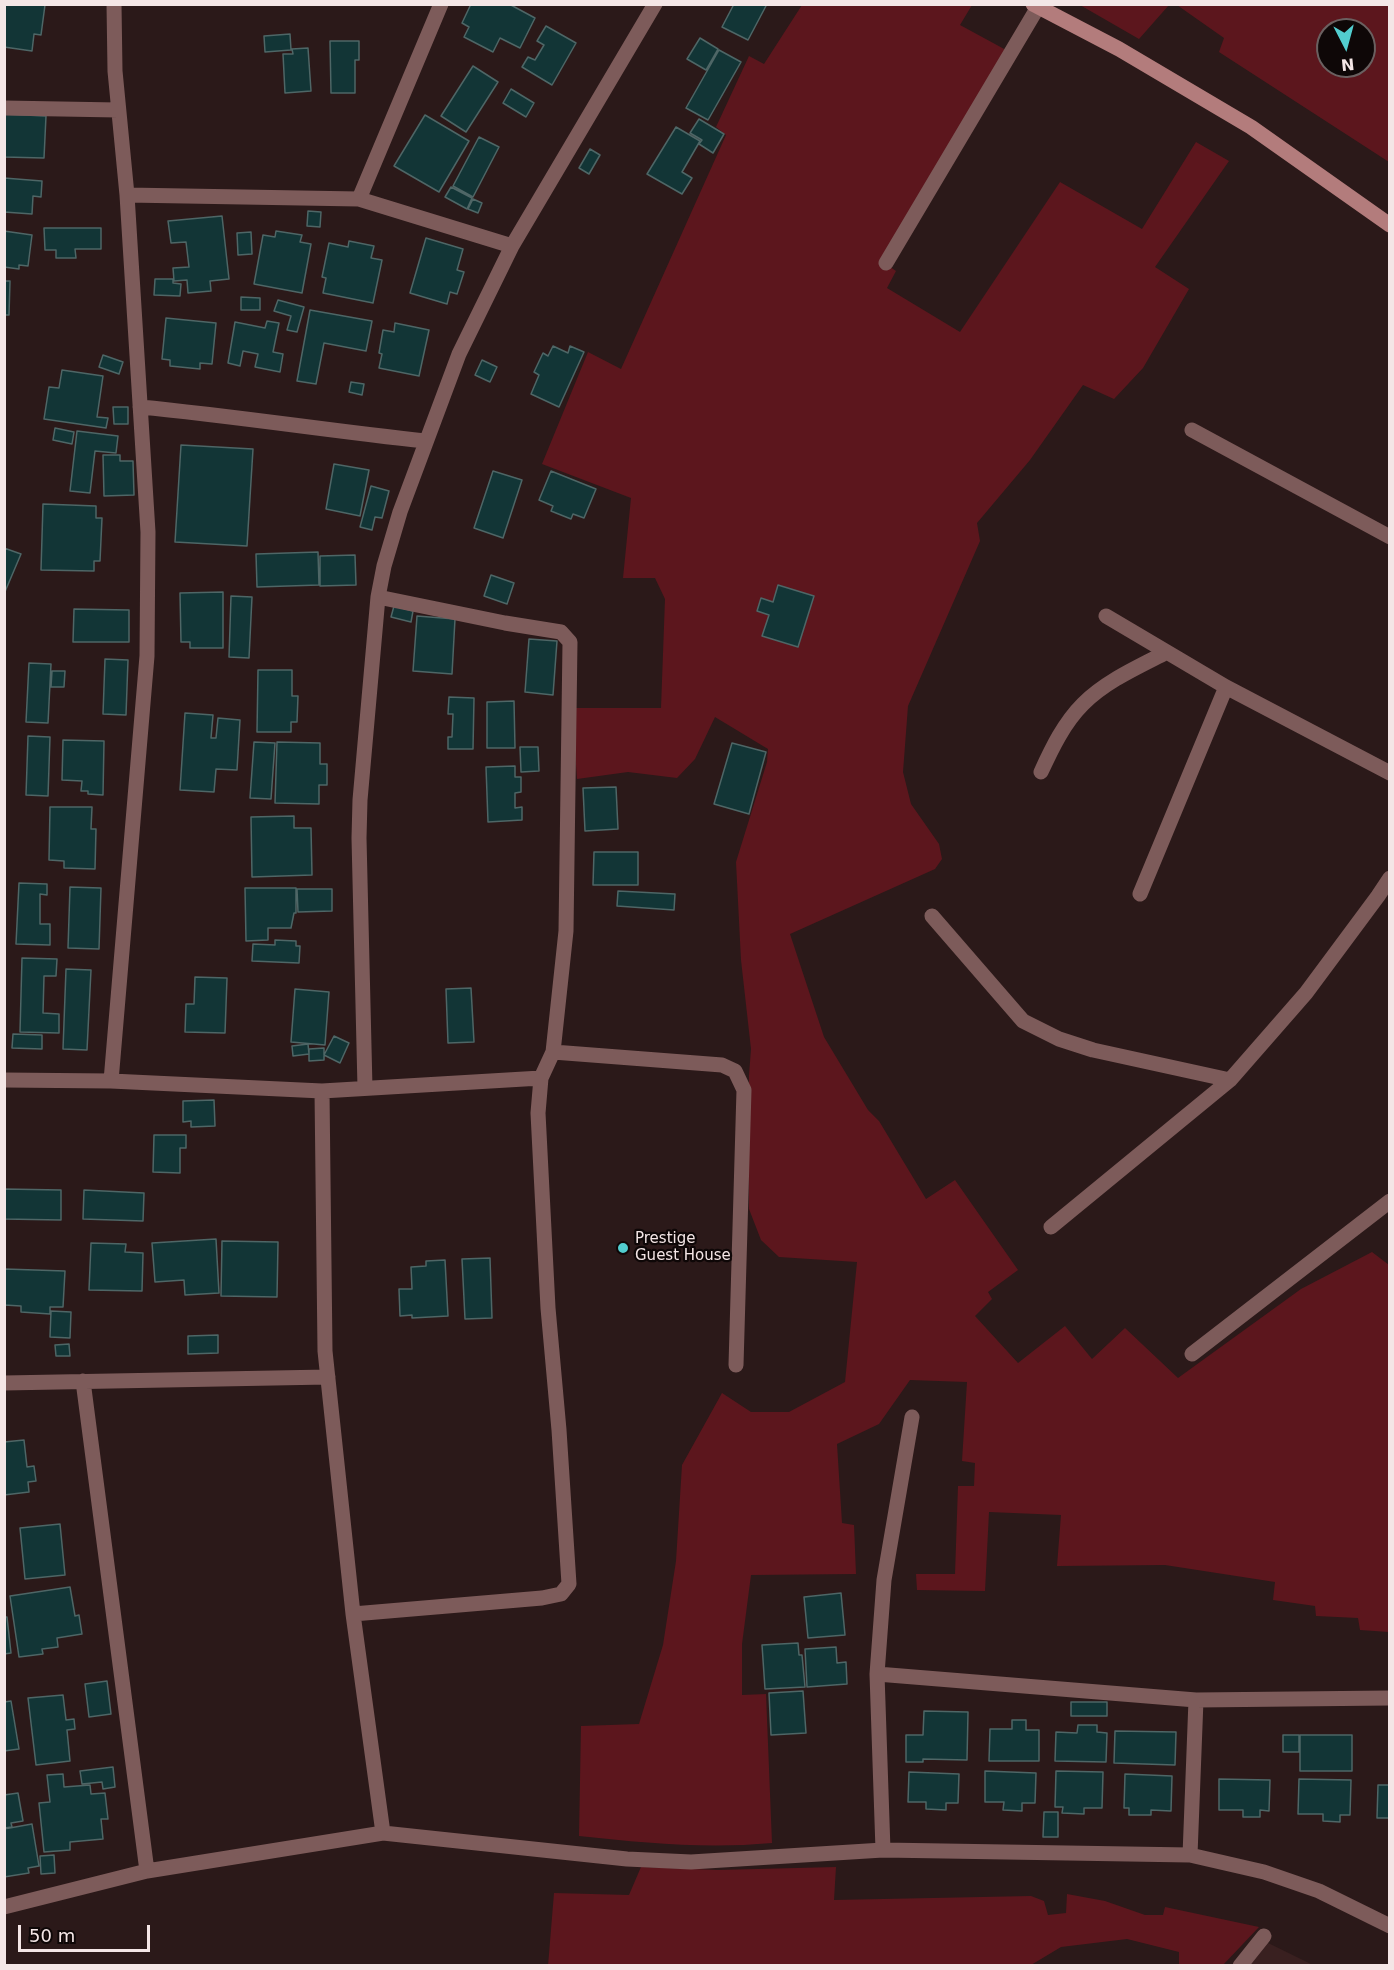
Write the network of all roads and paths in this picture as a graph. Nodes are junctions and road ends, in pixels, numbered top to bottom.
1 (114, 4) edge
2 (441, 4) edge
3 (655, 4) edge
4 (1036, 6) edge
5 (4, 108) edge
6 (118, 110) junction
7 (127, 195) junction
8 (359, 199) junction
9 (1389, 225) edge
10 (512, 246) junction
11 (886, 263) dead end
12 (140, 407) junction
13 (1192, 430) dead end
14 (425, 441) junction
15 (1389, 537) edge
16 (378, 597) junction
17 (1106, 616) dead end
18 (1167, 652) junction
19 (1226, 687) junction
20 (1041, 772) dead end
21 (1389, 773) edge
22 (1389, 878) edge
23 (1140, 894) dead end
24 (1384, 900) edge
25 (932, 916) dead end
26 (553, 1052) junction
27 (542, 1078) junction
28 (4, 1080) edge
29 (1230, 1080) junction
30 (111, 1081) junction
31 (366, 1088) junction
32 (322, 1091) junction
33 (1389, 1201) edge
34 (1051, 1227) dead end
35 (1192, 1354) dead end
36 (736, 1365) dead end
37 (328, 1377) junction
38 (83, 1382) junction
39 (4, 1383) edge
40 (912, 1417) dead end
41 (353, 1614) junction
42 (877, 1674) junction
43 (1389, 1698) edge
44 (1196, 1700) junction
45 (383, 1833) junction
46 (883, 1850) junction
47 (1190, 1855) junction
48 (147, 1871) junction
49 (4, 1907) edge
50 (1389, 1926) edge
51 (1263, 1936) dead end
52 (1240, 1965) edge

1 - 6 street
2 - 8 street
3 - 10 street
4 - 9 street
4 - 11 street
5 - 6 street
6 - 7 street
7 - 8 street
7 - 12 street
8 - 10 street
10 - 14 street
12 - 14 street
12 - 30 street
13 - 15 street
14 - 16 street
16 - 26 street
16 - 31 street
17 - 18 street
18 - 19 street
18 - 20 street
19 - 21 street
19 - 23 street
22 - 24 street
24 - 29 street
25 - 29 street
26 - 27 street
26 - 36 street
27 - 31 street
27 - 41 street
28 - 30 street
29 - 34 street
30 - 32 street
31 - 32 street
32 - 37 street
33 - 35 street
37 - 38 street
37 - 41 street
38 - 39 street
38 - 48 street
40 - 42 street
41 - 45 street
42 - 44 street
42 - 46 street
43 - 44 street
44 - 47 street
45 - 46 street
45 - 48 street
46 - 47 street
47 - 50 street
48 - 49 street
51 - 52 street

